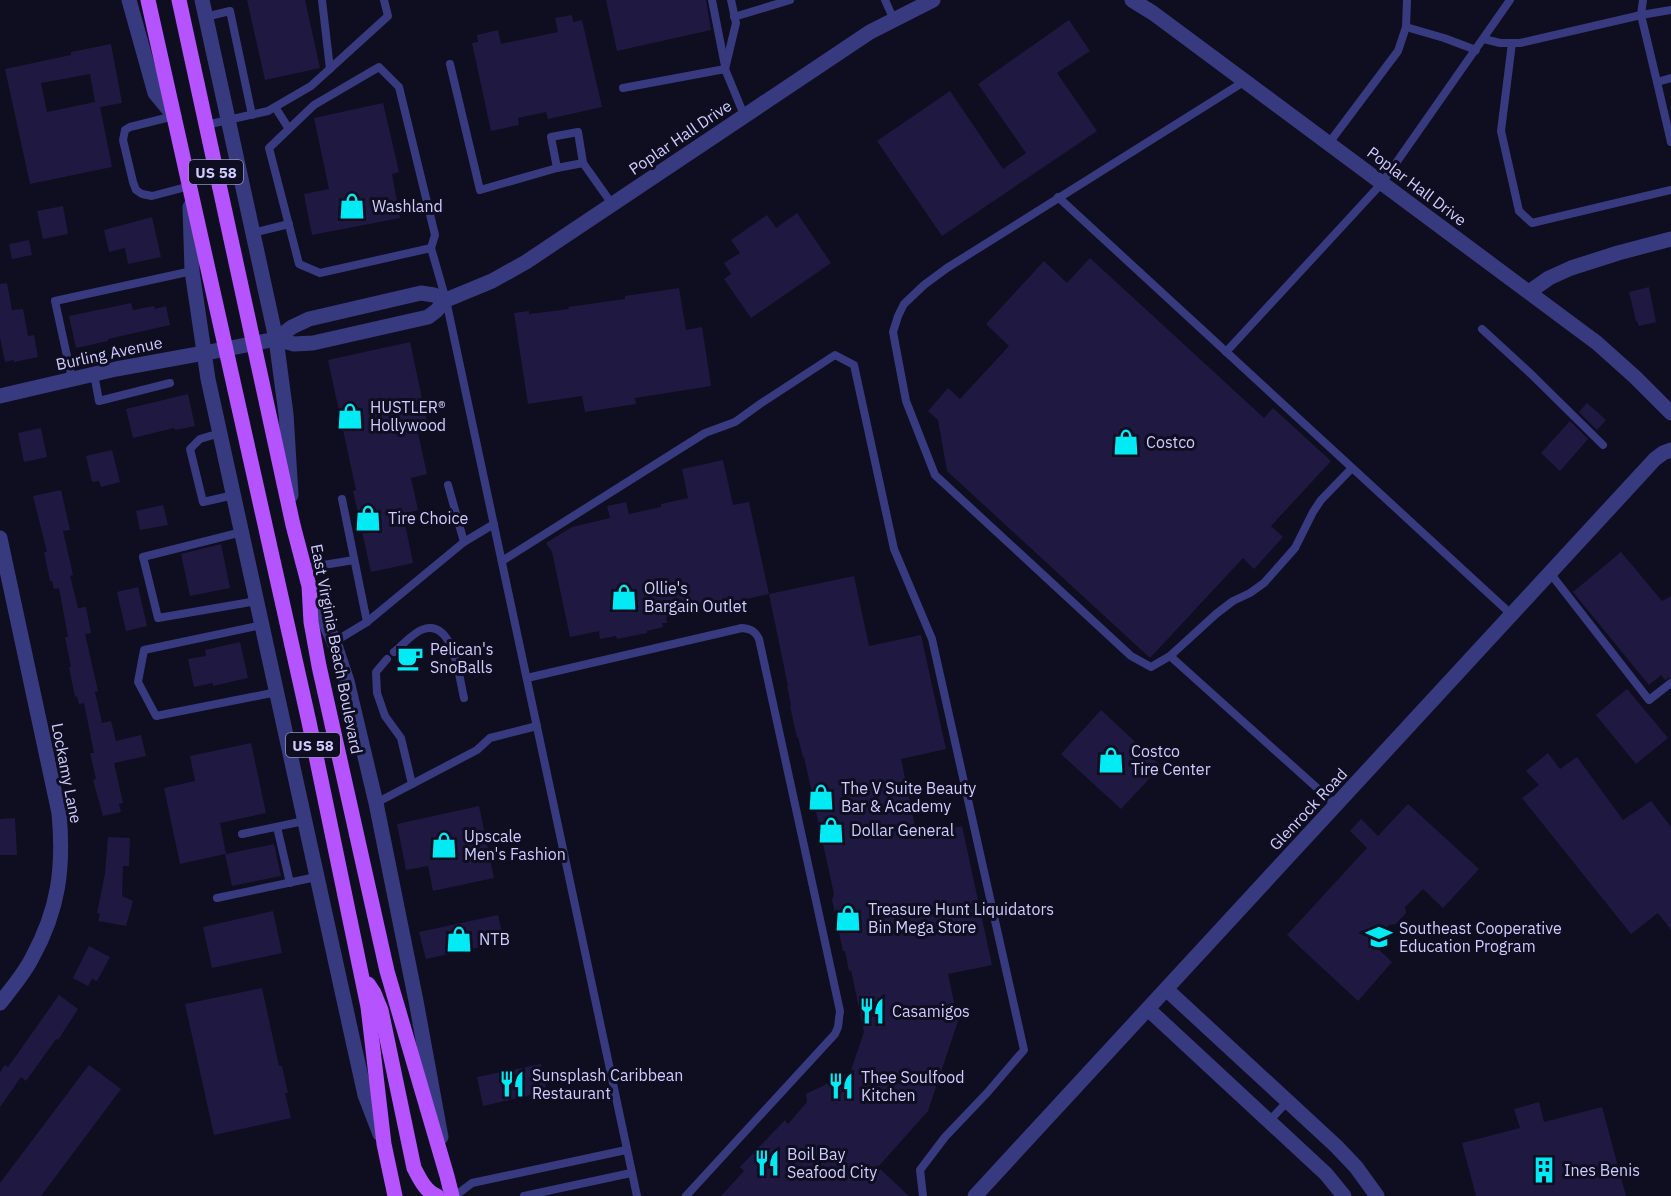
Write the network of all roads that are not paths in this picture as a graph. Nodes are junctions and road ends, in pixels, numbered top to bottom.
1 (129, 0) edge
2 (148, 0) edge
3 (179, 0) edge
4 (202, 0) edge
5 (322, 0) edge
6 (384, 0) edge
7 (712, 0) edge
8 (731, 0) edge
9 (790, 0) edge
10 (885, 0) edge
11 (933, 0) edge
12 (1132, 0) edge
13 (1407, 0) edge
14 (1510, 0) edge
15 (1643, 0) edge
16 (1671, 10) edge
17 (1641, 15) junction
18 (205, 17) junction
19 (734, 17) junction
20 (893, 18) junction
21 (1406, 27) junction
22 (1484, 39) junction
23 (1512, 43) junction
24 (1476, 50) junction
25 (450, 64) dead end
26 (330, 69) junction
27 (725, 69) junction
28 (1671, 78) edge
29 (1245, 81) junction
30 (1657, 82) junction
31 (623, 88) dead end
32 (275, 107) junction
33 (252, 115) junction
34 (744, 115) junction
35 (174, 116) junction
36 (227, 120) junction
37 (206, 125) junction
38 (289, 129) junction
39 (1671, 142) edge
40 (1329, 143) junction
41 (583, 163) junction
42 (557, 168) junction
43 (1382, 183) junction
44 (190, 186) junction
45 (1671, 190) edge
46 (1058, 197) junction
47 (612, 204) junction
48 (289, 224) junction
49 (252, 233) junction
50 (1671, 239) edge
51 (432, 248) junction
52 (192, 271) junction
53 (1529, 292) junction
54 (446, 300) junction
55 (1482, 329) dead end
56 (276, 339) junction
57 (254, 344) junction
58 (226, 349) junction
59 (1226, 352) junction
60 (203, 353) junction
61 (94, 374) junction
62 (72, 379) junction
63 (170, 384) dead end
64 (0, 396) edge
65 (1671, 413) edge
66 (220, 434) junction
67 (1604, 446) dead end
68 (1671, 450) edge
69 (1352, 468) junction
70 (448, 485) dead end
71 (234, 495) junction
72 (342, 499) dead end
73 (494, 524) junction
74 (293, 525) junction
75 (242, 532) junction
76 (0, 541) edge
77 (464, 542) junction
78 (354, 560) junction
79 (502, 561) junction
80 (305, 568) junction
81 (1550, 573) junction
82 (309, 586) junction
83 (257, 600) junction
84 (1512, 615) junction
85 (367, 622) junction
86 (262, 625) junction
87 (334, 642) junction
88 (394, 652) dead end
89 (1170, 656) junction
90 (387, 659) dead end
91 (526, 678) junction
92 (1671, 683) edge
93 (277, 692) junction
94 (464, 698) dead end
95 (537, 726) junction
96 (412, 784) junction
97 (376, 803) junction
98 (1336, 805) junction
99 (304, 821) junction
100 (278, 827) junction
101 (242, 834) dead end
102 (316, 877) junction
103 (290, 883) junction
104 (218, 898) dead end
105 (361, 975) junction
106 (1166, 989) junction
107 (0, 1004) edge
108 (1148, 1009) junction
109 (1288, 1101) junction
110 (1269, 1121) junction
111 (384, 1144) junction
112 (626, 1150) junction
113 (631, 1173) junction
114 (447, 1176) junction
115 (396, 1196) edge
116 (436, 1196) edge
117 (453, 1196) edge
118 (524, 1196) edge
119 (637, 1196) edge
120 (686, 1196) edge
121 (923, 1196) edge
122 (975, 1196) edge
123 (1344, 1196) edge
124 (1377, 1196) edge

1 - 35 street
2 - 35 main road, US 58
3 - 37 main road, East Virginia Beach Boulevard / US 58
4 - 18 street
5 - 26 lane
6 - 26 lane
7 - 27 lane
8 - 19 lane
9 - 19 lane
10 - 20 lane
11 - 20 street, Poplar Hall Drive
12 - 29 street, Poplar Hall Drive
13 - 21 lane
14 - 22 lane
15 - 17 lane
16 - 17 lane
17 - 23 lane
17 - 30 lane
18 - 33 lane
18 - 36 street
19 - 27 lane
20 - 34 street, Poplar Hall Drive
21 - 24 lane
21 - 40 lane
22 - 23 lane
22 - 24 lane
23 - 45 lane
24 - 43 lane
25 - 42 lane
26 - 32 lane
27 - 31 lane
27 - 34 lane
28 - 30 lane
29 - 40 street, Poplar Hall Drive
29 - 46 lane
30 - 39 lane
32 - 33 lane
32 - 38 lane
33 - 36 lane
34 - 47 street, Poplar Hall Drive
35 - 44 main road, US 58
35 - 44 lane
36 - 37 lane
36 - 49 street
37 - 57 main road, East Virginia Beach Boulevard / US 58
38 - 48 lane
38 - 51 lane
40 - 43 street, Poplar Hall Drive
41 - 42 lane
41 - 42 lane
41 - 47 lane
43 - 53 street, Poplar Hall Drive
43 - 59 lane
44 - 52 street
44 - 58 main road, US 58
46 - 59 lane
46 - 89 lane
47 - 54 street, Poplar Hall Drive
48 - 49 lane
48 - 51 lane
49 - 56 street
50 - 53 street
51 - 54 lane
52 - 60 street
52 - 62 lane
53 - 65 street, Poplar Hall Drive
54 - 56 street, Poplar Hall Drive
54 - 56 street, Poplar Hall Drive
54 - 73 lane
55 - 67 lane
56 - 57 street, Poplar Hall Drive
56 - 74 street
57 - 58 street, Poplar Hall Drive
57 - 74 main road, East Virginia Beach Boulevard / US 58
58 - 60 street, Burling Avenue
58 - 105 main road, US 58
59 - 69 lane
60 - 61 street, Burling Avenue
60 - 66 street
61 - 62 street, Burling Avenue
61 - 63 lane
62 - 64 street, Burling Avenue
66 - 71 street
66 - 71 lane
68 - 81 street, Glenrock Road
69 - 84 lane
69 - 89 lane
70 - 77 lane
71 - 75 street
72 - 78 lane
73 - 77 lane
73 - 79 lane
74 - 80 main road, East Virginia Beach Boulevard / US 58
75 - 83 street
75 - 83 lane
76 - 107 street, Lockamy Lane
77 - 85 lane
78 - 80 lane
78 - 85 lane
79 - 91 lane
79 - 121 lane
80 - 82 main road, East Virginia Beach Boulevard / US 58
81 - 84 street, Glenrock Road
81 - 92 lane
82 - 87 street
82 - 114 main road, East Virginia Beach Boulevard / US 58
83 - 86 street
84 - 98 street, Glenrock Road
85 - 87 lane
86 - 93 street
86 - 93 lane
87 - 97 street
88 - 94 lane
89 - 98 lane
90 - 96 lane
91 - 95 lane
91 - 120 lane
93 - 99 street
95 - 96 lane
95 - 112 lane
96 - 97 lane
97 - 114 street
98 - 106 street, Glenrock Road
99 - 100 lane
99 - 102 street
100 - 101 lane
100 - 103 lane
102 - 103 lane
102 - 111 street
103 - 104 lane
105 - 111 main road, US 58
105 - 116 main road
106 - 108 street, Glenrock Road
106 - 109 street
108 - 110 street
108 - 122 street, Glenrock Road
109 - 110 lane
109 - 124 street
110 - 123 street
111 - 115 main road, US 58
112 - 113 lane
112 - 117 lane
113 - 118 lane
113 - 119 lane
114 - 117 main road, East Virginia Beach Boulevard / US 58

